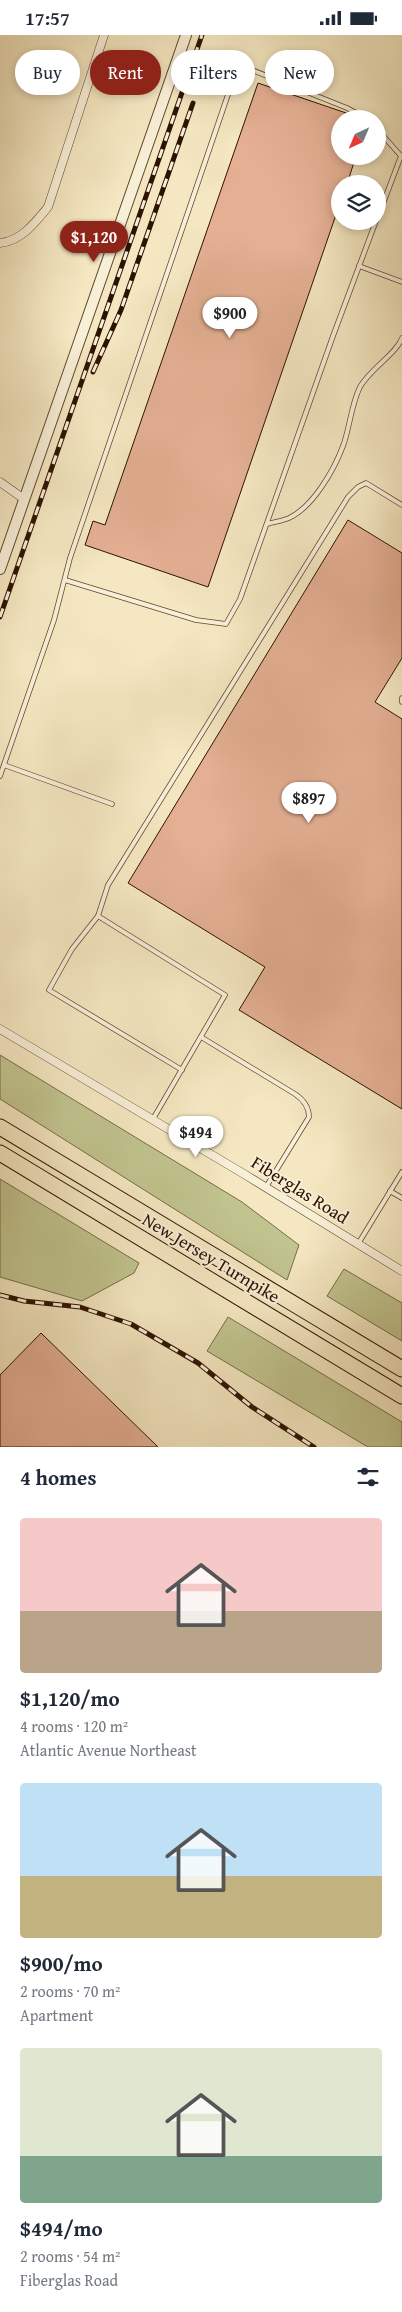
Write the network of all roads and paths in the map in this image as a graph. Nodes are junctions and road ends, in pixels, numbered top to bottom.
1 (104, 35) edge
2 (186, 35) edge
3 (351, 110) edge
4 (386, 139) edge
5 (386, 195) edge
6 (373, 230) edge
7 (4, 242) edge
8 (359, 265) junction
9 (402, 282) edge
10 (402, 338) edge
11 (0, 482) edge
12 (24, 499) junction
13 (402, 505) edge
14 (266, 524) junction
15 (0, 569) edge
16 (66, 580) junction
17 (402, 698) edge
18 (402, 702) edge
19 (4, 765) junction
20 (0, 776) edge
21 (112, 804) dead end
22 (98, 916) junction
23 (0, 1029) edge
24 (201, 1037) junction
25 (182, 1070) junction
26 (153, 1119) junction
27 (0, 1127) edge
28 (0, 1153) edge
29 (402, 1172) edge
30 (266, 1187) junction
31 (390, 1191) junction
32 (402, 1197) edge
33 (358, 1244) junction
34 (402, 1271) edge
35 (402, 1369) edge
36 (402, 1396) edge

1 - 7 street
2 - 12 street
3 - 16 lane
4 - 5 lane
6 - 8 lane
8 - 9 lane
8 - 14 lane
10 - 14 lane
11 - 12 street
12 - 15 street
13 - 22 lane
14 - 16 lane
16 - 19 lane
17 - 18 lane
19 - 20 lane
19 - 21 lane
22 - 24 lane
22 - 25 lane
23 - 26 street, Fiberglas Road
24 - 25 lane
24 - 30 lane
25 - 26 lane
26 - 30 street, Fiberglas Road
27 - 35 highway, New Jersey Turnpike
28 - 36 highway, New Jersey Turnpike
29 - 31 lane
30 - 33 street, Fiberglas Road
31 - 32 lane
31 - 33 lane
33 - 34 street, Fiberglas Road

